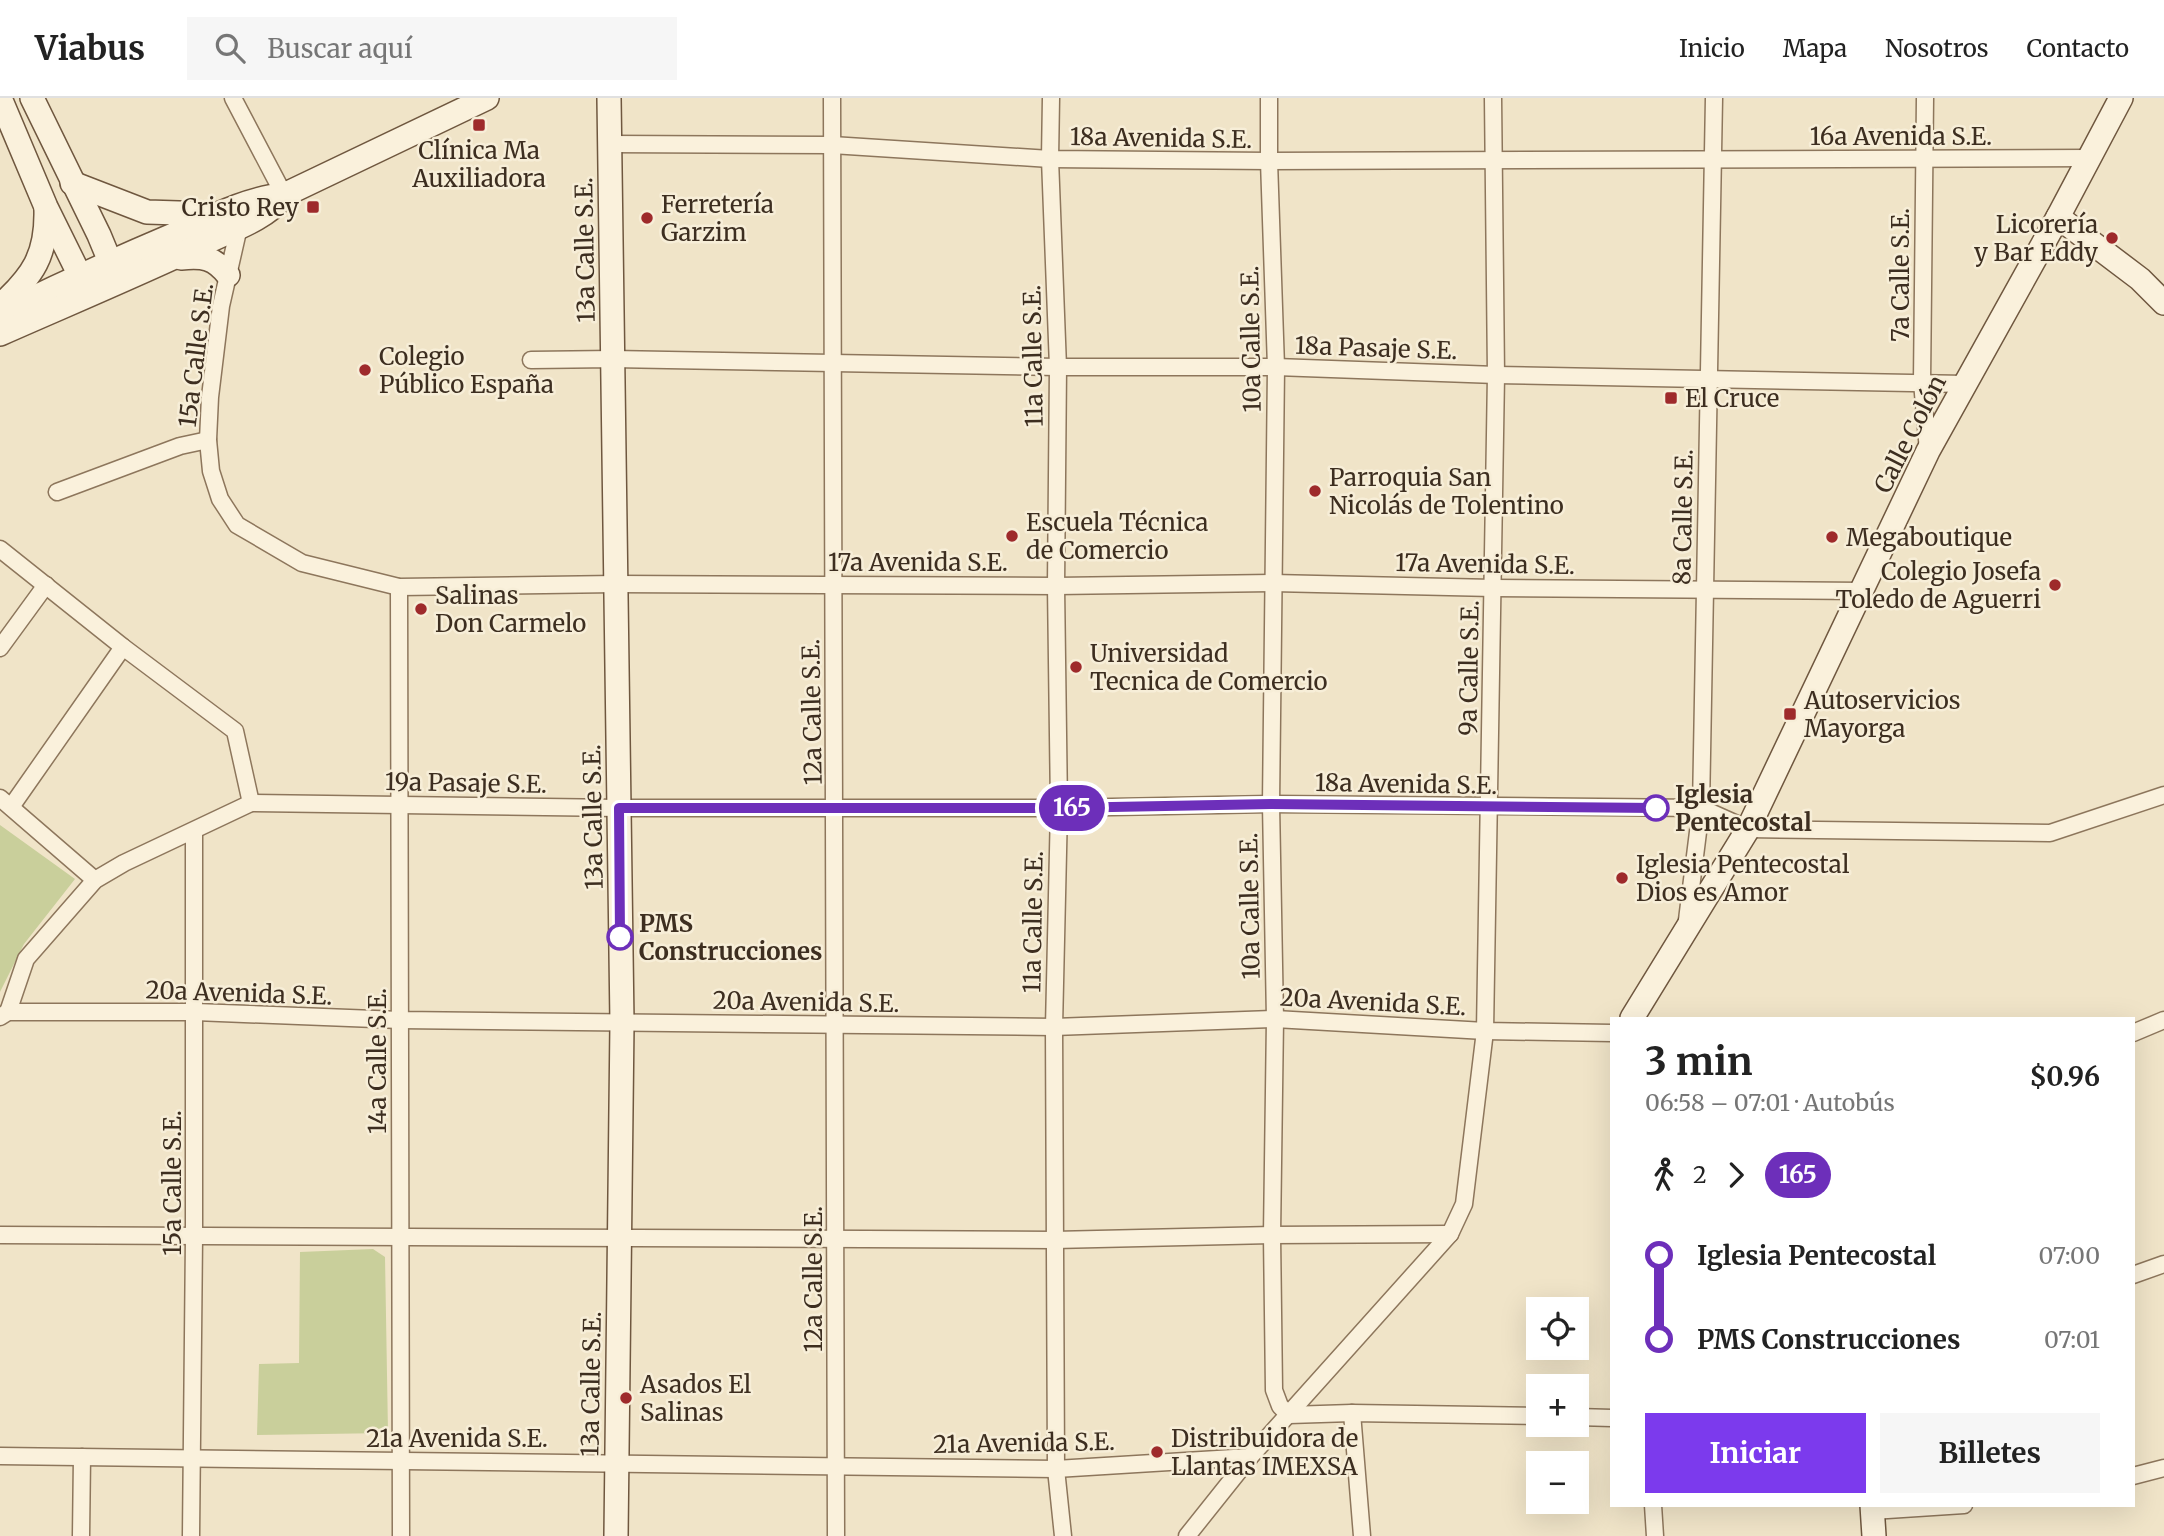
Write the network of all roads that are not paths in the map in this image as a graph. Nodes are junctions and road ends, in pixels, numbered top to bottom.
1 (0, 98) edge
2 (32, 98) edge
3 (233, 98) edge
4 (487, 98) edge
5 (609, 98) edge
6 (832, 98) edge
7 (1051, 98) edge
8 (1269, 98) edge
9 (1493, 98) edge
10 (1714, 98) edge
11 (1925, 98) edge
12 (2121, 98) edge
13 (610, 144) junction
14 (832, 145) junction
15 (1923, 158) junction
16 (2090, 158) junction
17 (1050, 159) junction
18 (1713, 160) junction
19 (1269, 161) junction
20 (1493, 162) junction
21 (72, 183) junction
22 (285, 195) junction
23 (46, 207) junction
24 (2058, 217) junction
25 (230, 220) junction
26 (171, 259) junction
27 (114, 272) junction
28 (228, 275) junction
29 (84, 285) junction
30 (2164, 303) edge
31 (0, 306) edge
32 (0, 314) edge
33 (0, 334) edge
34 (613, 359) junction
35 (531, 360) dead end
36 (832, 363) junction
37 (1058, 367) junction
38 (1276, 367) junction
39 (1496, 375) junction
40 (1708, 379) junction
41 (1922, 382) junction
42 (1965, 384) junction
43 (208, 440) junction
44 (1928, 451) junction
45 (57, 492) dead end
46 (237, 525) joint
47 (0, 549) edge
48 (1273, 583) junction
49 (616, 584) junction
50 (47, 585) junction
51 (833, 585) junction
52 (1056, 586) junction
53 (399, 587) junction
54 (1493, 588) junction
55 (1705, 589) junction
56 (1863, 591) junction
57 (123, 647) junction
58 (0, 648) edge
59 (2164, 795) edge
60 (6, 803) edge
61 (251, 803) junction
62 (400, 804) junction
63 (1271, 804) junction
64 (619, 808) junction
65 (836, 808) junction
66 (1059, 808) junction
67 (1489, 808) junction
68 (1701, 808) junction
69 (1748, 829) junction
70 (194, 831) junction
71 (95, 880) junction
72 (1684, 935) junction
73 (195, 1012) junction
74 (4, 1015) edge
75 (1633, 1017) edge
76 (1275, 1019) junction
77 (400, 1020) junction
78 (2164, 1020) edge
79 (622, 1023) junction
80 (835, 1025) junction
81 (1054, 1027) junction
82 (1485, 1031) junction
83 (1610, 1032) edge
84 (2135, 1032) edge
85 (1450, 1234) junction
86 (0, 1235) edge
87 (1272, 1235) junction
88 (194, 1237) junction
89 (400, 1238) junction
90 (619, 1238) junction
91 (836, 1238) junction
92 (1054, 1240) junction
93 (2164, 1264) edge
94 (2135, 1274) edge
95 (1352, 1413) junction
96 (1289, 1415) junction
97 (1526, 1416) edge
98 (1589, 1417) edge
99 (1610, 1418) edge
100 (0, 1456) edge
101 (82, 1457) junction
102 (1250, 1457) junction
103 (192, 1459) junction
104 (401, 1460) junction
105 (617, 1462) junction
106 (836, 1465) junction
107 (2164, 1468) edge
108 (1056, 1469) junction
109 (2135, 1475) edge
110 (1653, 1507) edge
111 (1903, 1507) edge
112 (1872, 1508) edge
113 (81, 1536) edge
114 (191, 1536) edge
115 (401, 1536) edge
116 (616, 1536) edge
117 (836, 1536) edge
118 (1063, 1536) edge
119 (1187, 1536) edge
120 (1362, 1536) edge
121 (1655, 1536) edge
122 (1874, 1536) edge

1 - 23 main road
2 - 21 main road
3 - 22 street
4 - 22 main road
5 - 13 main road, 13a Calle S.E.
6 - 14 street, 12a Calle S.E.
7 - 17 street, 11a Calle S.E.
8 - 19 street, 10a Calle S.E.
9 - 20 street, 9a Calle S.E.
10 - 18 street, 8a Calle S.E.
11 - 15 street, 7a Calle S.E.
12 - 16 main road, Calle Colón
13 - 14 street, 18a Avenida S.E.
13 - 34 main road, 13a Calle S.E.
14 - 17 street, 18a Avenida S.E.
14 - 36 street, 12a Calle S.E.
15 - 16 street, 16a Avenida S.E.
15 - 18 street, 16a Avenida S.E.
15 - 41 street, 7a Calle S.E.
16 - 24 main road, Calle Colón
17 - 19 street, 18a Avenida S.E.
17 - 37 street, 11a Calle S.E.
18 - 20 street, 18a Avenida S.E.
18 - 40 street, 8a Calle S.E.
19 - 20 street, 18a Avenida S.E.
19 - 38 street, 10a Calle S.E.
20 - 39 street, 9a Calle S.E.
21 - 25 main road
21 - 27 main road
22 - 25 main road
23 - 29 main road
23 - 31 main road
24 - 30 main road
24 - 42 main road, Calle Colón
25 - 26 main road
25 - 27 main road
25 - 28 street, 15a Calle S.E.
26 - 27 main road
26 - 28 main road
27 - 29 main road
28 - 43 street, 15a Calle S.E.
29 - 32 main road
29 - 33 main road
34 - 35 street
34 - 36 street
34 - 49 main road, 13a Calle S.E.
36 - 37 street, 18a Pasaje S.E.
36 - 51 street, 12a Calle S.E.
37 - 38 street, 18a Pasaje S.E.
37 - 52 street, 11a Calle S.E.
38 - 39 street, 18a Pasaje S.E.
38 - 48 street, 10a Calle S.E.
39 - 40 street, 18a Pasaje S.E.
39 - 54 street, 9a Calle S.E.
40 - 41 street, 18a Pasaje S.E.
40 - 55 street, 8a Calle S.E.
41 - 42 street, 18a Pasaje S.E.
41 - 44 street, 7a Calle S.E.
42 - 44 main road, Calle Colón
43 - 45 street
43 - 46 street, 15a Calle S.E.
44 - 56 main road, Calle Colón
46 - 53 street, 17a Avenida S.E.
47 - 50 street
48 - 52 street, 17a Avenida S.E.
48 - 54 street, 17a Avenida S.E.
48 - 63 street, 10a Calle S.E.
49 - 51 street, 17a Avenida S.E.
49 - 53 street, 17a Avenida S.E.
49 - 64 main road, 13a Calle S.E.
50 - 57 street
50 - 58 street
51 - 52 street, 17a Avenida S.E.
51 - 65 street, 12a Calle S.E.
52 - 66 street, 11a Calle S.E.
53 - 62 street, 14a Calle S.E.
54 - 55 street, 17a Avenida S.E.
54 - 67 street, 9a Calle S.E.
55 - 56 street, 17a Avenida S.E.
55 - 68 street, 8a Calle S.E.
56 - 69 main road, Calle Colón
57 - 60 street
57 - 61 street
59 - 69 street
60 - 71 street
61 - 62 street, 19a Pasaje S.E.
61 - 70 street, 19a Pasaje S.E.
62 - 64 street, 19a Pasaje S.E.
62 - 77 street, 14a Calle S.E.
63 - 66 street, 18a Avenida S.E.
63 - 67 street, 18a Avenida S.E.
63 - 76 street, 10a Calle S.E.
64 - 65 street, 19a Pasaje S.E.
64 - 79 main road, 13a Calle S.E.
65 - 66 street, 19a Pasaje S.E.
65 - 80 street, 12a Calle S.E.
66 - 81 street, 11a Calle S.E.
67 - 68 street, 18a Avenida S.E.
67 - 82 street, 9a Calle S.E.
68 - 69 street, 18a Avenida S.E.
68 - 72 street, 8a Calle S.E.
69 - 72 main road, Calle Colón
70 - 71 street, 19a Pasaje S.E.
70 - 73 street, 15a Calle S.E.
71 - 74 street, 19a Pasaje S.E.
72 - 75 main road, Calle Colón
73 - 74 street, 20a Avenida S.E.
73 - 77 street, 20a Avenida S.E.
73 - 88 street, 15a Calle S.E.
76 - 81 street, 20a Avenida S.E.
76 - 82 street, 20a Avenida S.E.
76 - 87 street, 10a Calle S.E.
77 - 79 street, 20a Avenida S.E.
77 - 89 street, 14a Calle S.E.
78 - 84 street
79 - 80 street, 20a Avenida S.E.
79 - 90 main road, 13a Calle S.E.
80 - 81 street, 20a Avenida S.E.
80 - 91 street, 12a Calle S.E.
81 - 92 street, 11a Calle S.E.
82 - 83 street, 20a Avenida S.E.
82 - 85 street, 9a Calle S.E.
85 - 87 street
85 - 96 street, 9a Calle S.E.
86 - 88 street
87 - 92 street
87 - 96 street, 10a Calle S.E.
88 - 89 street
88 - 103 street, 15a Calle S.E.
89 - 90 street
89 - 104 street, 14a Calle S.E.
90 - 91 street
90 - 105 main road, 13a Calle S.E.
91 - 92 street
91 - 106 street, 12a Calle S.E.
92 - 108 street, 11a Calle S.E.
93 - 94 street
95 - 96 street
95 - 97 street
95 - 120 street
96 - 102 street, 9a Calle S.E.
98 - 99 street
100 - 101 street, 21a Avenida S.E.
101 - 103 street, 21a Avenida S.E.
101 - 113 street
102 - 108 street, 21a Avenida S.E.
102 - 119 street, 9a Calle S.E.
103 - 104 street, 21a Avenida S.E.
103 - 114 street, 15a Calle S.E.
104 - 105 street, 21a Avenida S.E.
104 - 115 street, 14a Calle S.E.
105 - 106 street, 21a Avenida S.E.
105 - 116 main road, 13a Calle S.E.
106 - 108 street, 21a Avenida S.E.
106 - 117 street, 12a Calle S.E.
107 - 109 street
108 - 118 street, 11a Calle S.E.
110 - 121 street
111 - 112 street
112 - 122 main road

